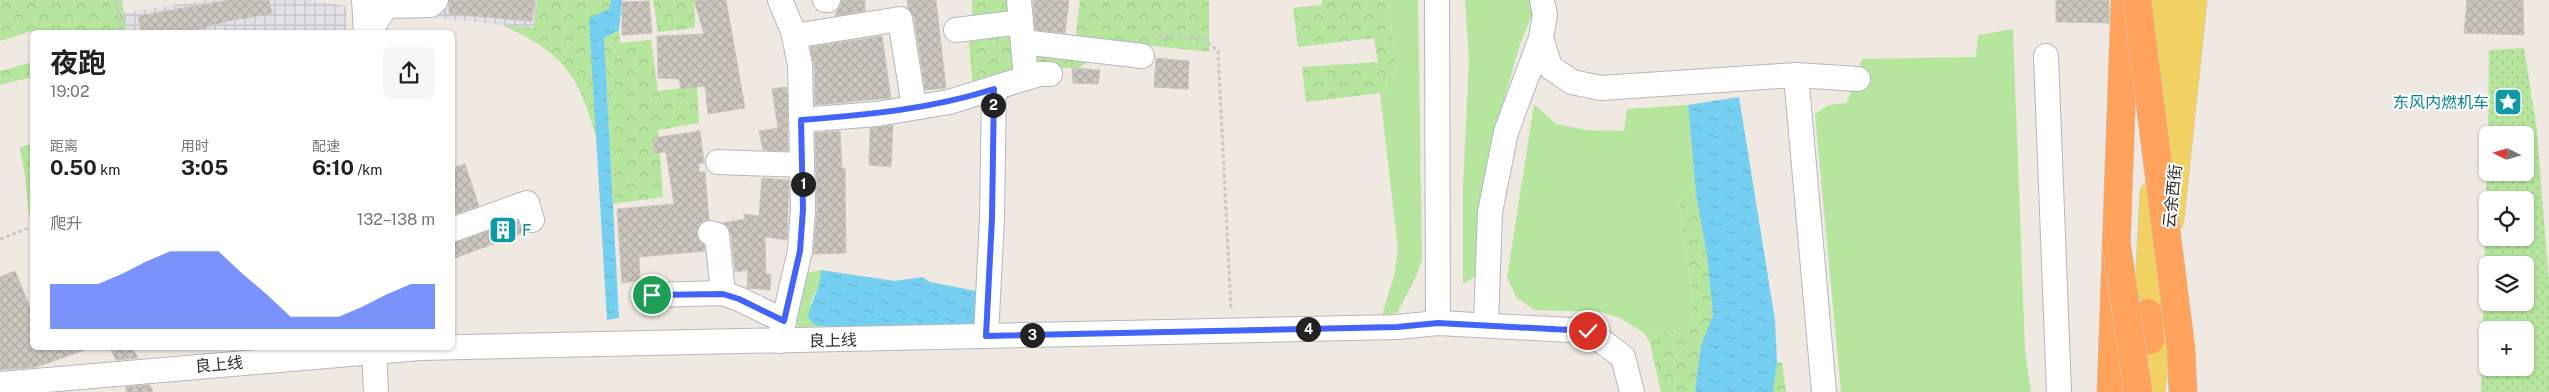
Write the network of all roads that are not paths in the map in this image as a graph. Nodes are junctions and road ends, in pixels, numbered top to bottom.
1 (436, 0) edge
2 (780, 0) edge
3 (1437, 0) edge
4 (1542, 0) edge
5 (2125, 0) edge
6 (2137, 0) edge
7 (2164, 0) edge
8 (2193, 0) edge
9 (379, 2) edge
10 (1021, 21) edge
11 (367, 30) edge
12 (371, 30) edge
13 (956, 30) dead end
14 (794, 36) junction
15 (1541, 38) junction
16 (1142, 56) road end
17 (2046, 56) dead end
18 (1050, 74) dead end
19 (1796, 75) junction
20 (1026, 78) junction
21 (1858, 80) dead end
22 (994, 89) junction
23 (914, 108) junction
24 (801, 120) junction
25 (718, 162) dead end
26 (802, 165) junction
27 (532, 220) dead end
28 (455, 229) edge
29 (710, 233) dead end
30 (2117, 248) junction
31 (723, 294) junction
32 (652, 295) dead end
33 (2148, 313) junction
34 (1438, 323) junction
35 (1486, 324) junction
36 (781, 331) junction
37 (986, 336) junction
38 (455, 345) edge
39 (367, 350) edge
40 (375, 350) edge
41 (120, 382) edge
42 (0, 384) edge
43 (376, 392) edge
44 (1632, 392) edge
45 (1824, 392) edge
46 (2059, 392) edge
47 (2111, 392) edge
48 (2133, 392) edge
49 (2138, 392) edge
50 (2153, 392) edge
51 (2183, 392) edge

1 - 9 street
2 - 14 street
3 - 34 street
4 - 15 street
5 - 30 highway
6 - 51 highway, bridge
7 - 33 main road, 云余西街
8 - 50 main road, 云余西街
9 - 11 street
9 - 12 street
10 - 13 street
10 - 16 street
10 - 20 street
14 - 23 street
14 - 24 street
15 - 19 street
15 - 35 street
17 - 46 street
18 - 20 street
19 - 21 street
19 - 45 street
20 - 22 street
22 - 23 street
22 - 37 street
23 - 24 street
24 - 26 street
25 - 26 street
26 - 36 street
27 - 28 street
29 - 31 street
30 - 47 highway, bridge
30 - 49 highway, bridge
31 - 32 street
31 - 36 street
33 - 48 main road, 云余西街
33 - 50 highway
34 - 35 street, 良上线
34 - 37 street, 良上线
35 - 44 street, 良上线
36 - 37 street, 良上线
36 - 38 street, 良上线
39 - 41 street, 良上线
40 - 43 street
41 - 42 street, 良上线

